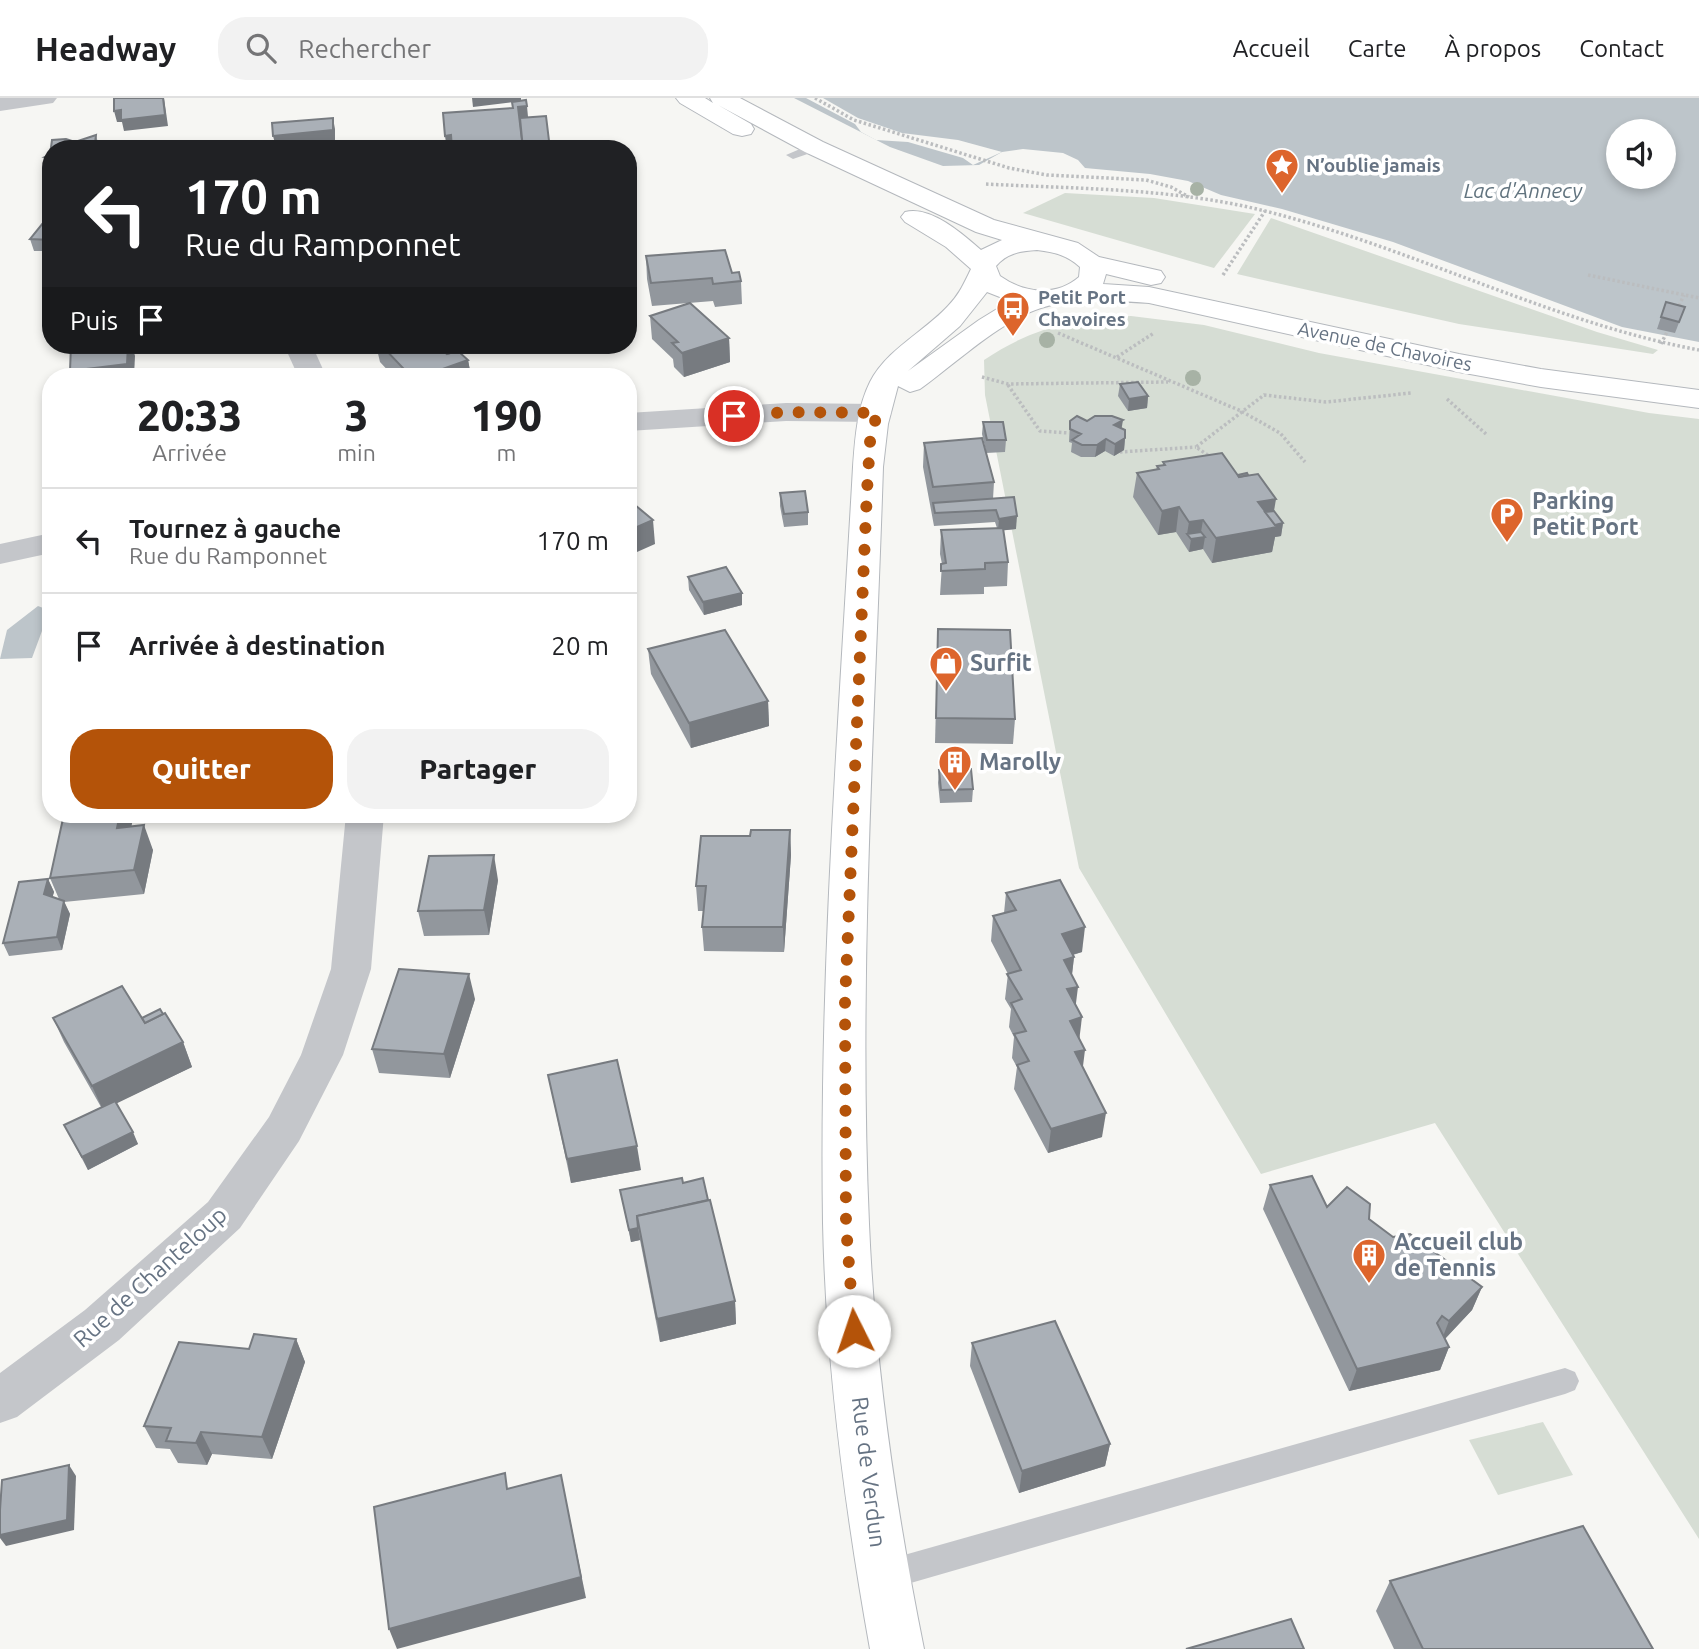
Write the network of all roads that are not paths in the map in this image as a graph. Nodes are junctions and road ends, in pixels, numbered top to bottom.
1 (45, 98) edge
2 (688, 98) edge
3 (722, 98) edge
4 (0, 104) edge
5 (803, 151) junction
6 (1037, 242) junction
7 (1091, 263) junction
8 (983, 268) junction
9 (1072, 294) junction
10 (1040, 298) junction
11 (1699, 383) edge
12 (1699, 399) edge
13 (877, 413) junction
14 (637, 421) edge
15 (42, 545) edge
16 (0, 554) edge
17 (364, 823) edge
18 (1564, 1381) dead end
19 (0, 1401) edge
20 (883, 1576) junction
21 (897, 1649) edge

1 - 4 street
2 - 5 main road
3 - 5 main road
5 - 6 main road, Avenue de Chavoires
5 - 8 main road
6 - 7 main road, Avenue de Chavoires
6 - 8 main road
7 - 9 main road
7 - 11 main road, Avenue de Chavoires
8 - 10 main road
8 - 13 main road, Rue de Verdun
9 - 10 main road, Avenue de Chavoires
9 - 12 main road, Avenue de Chavoires
10 - 13 main road
13 - 14 street
13 - 20 main road, Rue de Verdun
15 - 16 street
17 - 19 street, Rue de Chanteloup
18 - 20 lane
20 - 21 main road, Rue de Verdun

